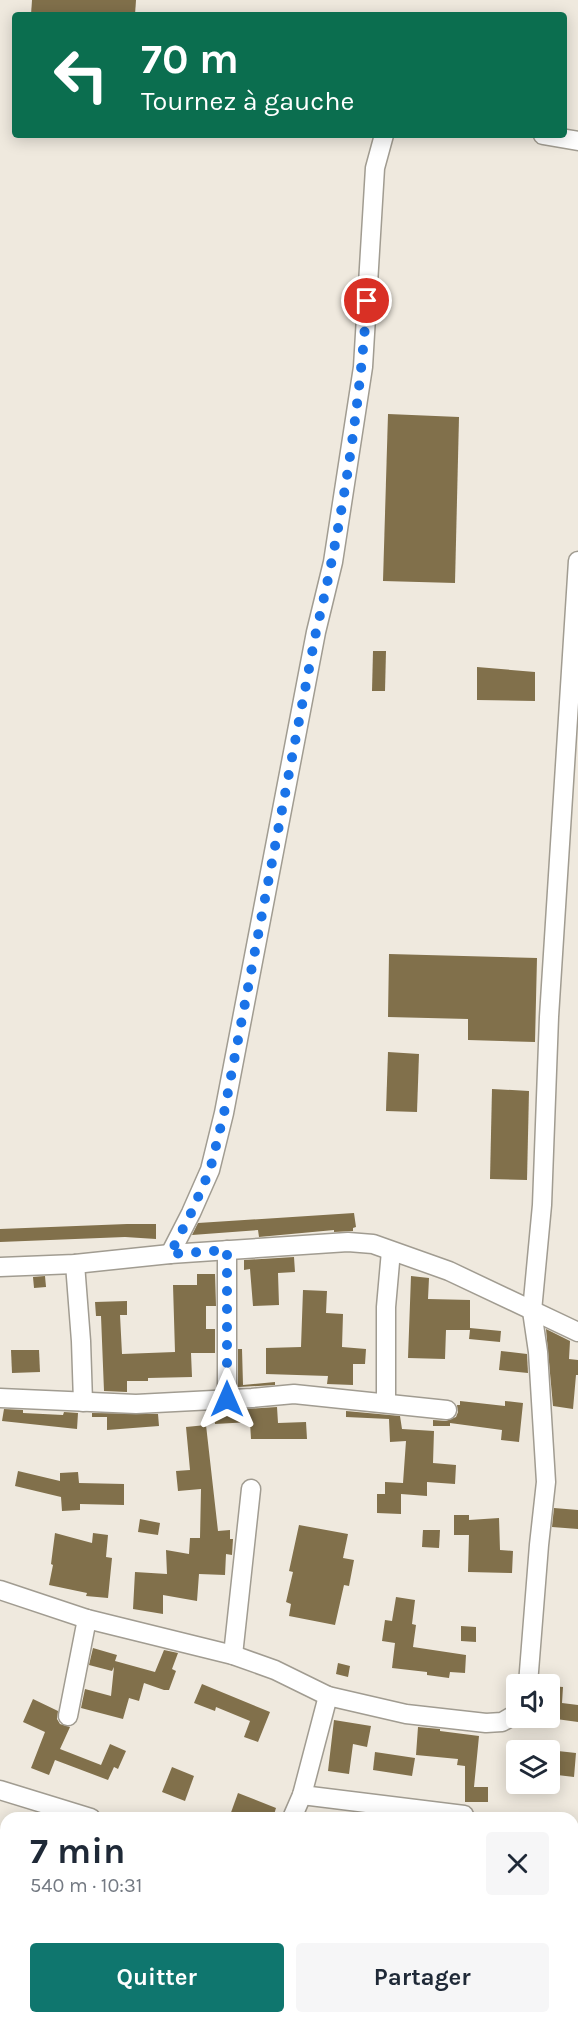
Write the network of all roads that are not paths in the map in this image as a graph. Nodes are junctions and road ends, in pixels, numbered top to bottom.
1 (383, 138) edge
2 (560, 138) edge
3 (578, 141) edge
4 (578, 561) edge
5 (227, 1250) junction
6 (392, 1251) junction
7 (170, 1254) junction
8 (75, 1264) junction
9 (0, 1267) edge
10 (532, 1311) junction
11 (578, 1332) edge
12 (0, 1398) edge
13 (227, 1399) junction
14 (83, 1402) junction
15 (386, 1403) junction
16 (447, 1410) dead end
17 (251, 1489) dead end
18 (0, 1590) edge
19 (87, 1619) junction
20 (233, 1655) junction
21 (529, 1674) edge
22 (328, 1696) junction
23 (68, 1716) dead end
24 (506, 1720) edge
25 (0, 1790) edge
26 (302, 1795) junction
27 (72, 1812) edge
28 (295, 1812) edge
29 (440, 1812) edge

1 - 7 street
2 - 3 street
4 - 10 street
5 - 6 street
5 - 7 street
5 - 13 street
6 - 10 street
6 - 15 street
7 - 8 street
8 - 9 street
8 - 14 street
10 - 11 street
10 - 21 street
12 - 14 street
13 - 14 street
13 - 15 street
15 - 16 street
17 - 20 street
18 - 19 street
19 - 20 street
19 - 23 street
20 - 22 street
22 - 24 street
22 - 26 street
25 - 27 street
26 - 28 street
26 - 29 street

